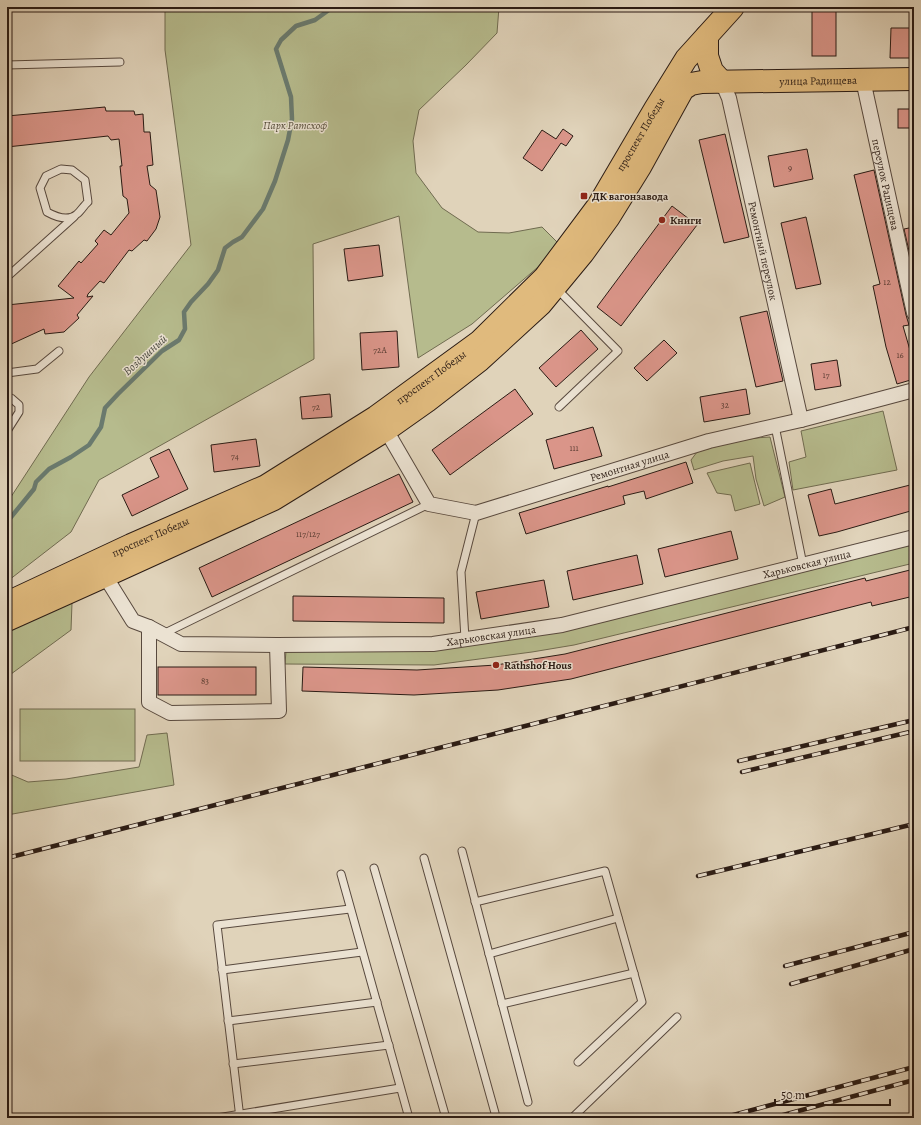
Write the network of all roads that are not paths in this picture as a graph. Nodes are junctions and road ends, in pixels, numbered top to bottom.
1 (733, 7) edge
2 (707, 36) junction
3 (120, 62) dead end
4 (7, 65) edge
5 (914, 79) edge
6 (863, 80) junction
7 (722, 82) junction
8 (678, 96) joint
9 (77, 214) junction
10 (7, 277) edge
11 (555, 287) junction
12 (914, 313) edge
13 (59, 351) dead end
14 (7, 373) edge
15 (914, 390) edge
16 (7, 397) edge
17 (559, 407) dead end
18 (801, 420) junction
19 (775, 426) junction
20 (386, 430) junction
21 (7, 431) edge
22 (429, 504) junction
23 (476, 513) junction
24 (914, 538) edge
25 (804, 565) junction
26 (101, 569) junction
27 (7, 603) edge
28 (7, 620) edge
29 (149, 627) junction
30 (163, 634) junction
31 (464, 639) junction
32 (277, 645) junction
33 (462, 850) dead end
34 (424, 858) dead end
35 (374, 868) dead end
36 (341, 874) dead end
37 (475, 902) junction
38 (350, 909) junction
39 (618, 918) junction
40 (362, 952) junction
41 (489, 954) junction
42 (222, 970) junction
43 (634, 973) junction
44 (376, 1002) junction
45 (502, 1004) junction
46 (677, 1017) dead end
47 (228, 1021) junction
48 (388, 1045) junction
49 (578, 1062) dead end
50 (233, 1064) junction
51 (400, 1088) junction
52 (528, 1102) dead end
53 (240, 1116) edge
54 (217, 1118) edge
55 (409, 1118) edge
56 (446, 1118) edge
57 (495, 1118) edge
58 (572, 1118) edge

1 - 2 main road, проспект Победы
2 - 7 main road
2 - 26 main road, проспект Победы
3 - 4 lane
5 - 6 main road, улица Радищева
6 - 7 main road, улица Радищева
6 - 12 street, переулок Радищева
7 - 8 main road, улица Радищева
7 - 18 street, Ремонтный переулок
8 - 11 main road, проспект Победы
9 - 9 lane
9 - 10 lane
11 - 17 lane
11 - 20 main road, проспект Победы
13 - 14 lane
15 - 18 street, Ремонтная улица
16 - 21 lane
18 - 19 street, Ремонтная улица
19 - 23 street, Ремонтная улица
19 - 25 lane
20 - 22 street
20 - 26 main road, проспект Победы
22 - 23 street, Ремонтная улица
22 - 30 lane
23 - 31 lane
24 - 25 street, Харьковская улица
25 - 31 street, Харьковская улица
26 - 27 main road, проспект Победы
26 - 28 main road, проспект Победы
26 - 29 street, Харьковская улица
29 - 30 street, Харьковская улица
29 - 32 street
30 - 32 street, Харьковская улица
31 - 32 street, Харьковская улица
33 - 37 lane
34 - 57 lane
35 - 56 lane
36 - 38 lane
37 - 39 lane
37 - 41 lane
38 - 40 lane
38 - 42 lane
39 - 41 lane
39 - 43 lane
40 - 42 lane
40 - 44 lane
41 - 45 lane
42 - 47 lane
43 - 45 lane
43 - 49 lane
44 - 47 lane
44 - 48 lane
45 - 52 lane
46 - 58 lane
47 - 50 lane
48 - 50 lane
48 - 51 lane
50 - 53 lane
51 - 53 lane
51 - 55 lane
53 - 54 lane

